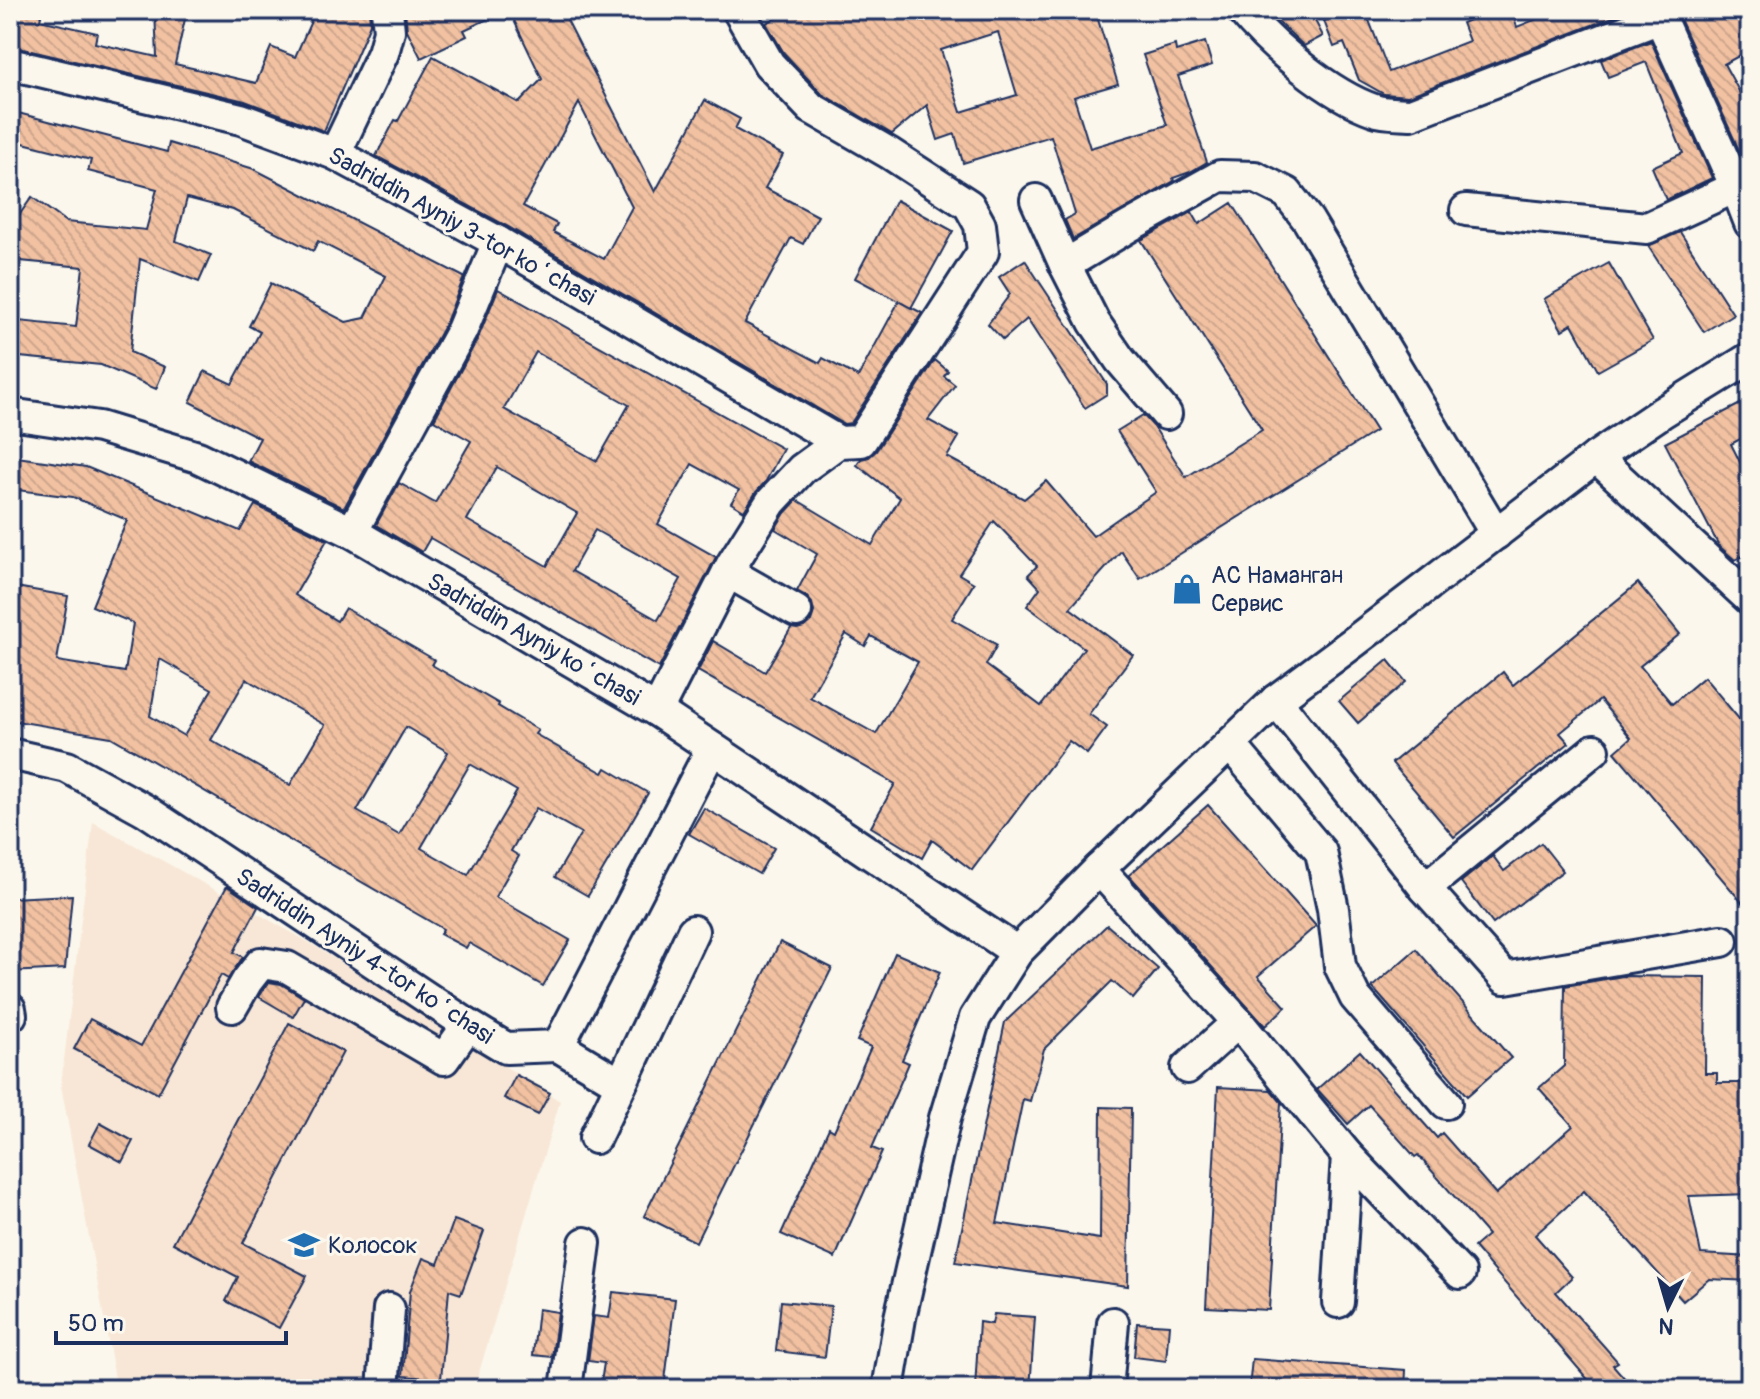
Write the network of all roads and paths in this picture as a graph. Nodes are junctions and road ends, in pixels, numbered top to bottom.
1 (387, 10) edge
2 (738, 10) edge
3 (1242, 10) edge
4 (1658, 14) edge
5 (10, 64) edge
6 (335, 154) junction
7 (1736, 187) junction
8 (1036, 200) dead end
9 (1466, 210) dead end
10 (1750, 223) edge
11 (498, 242) junction
12 (1065, 265) junction
13 (1750, 358) edge
14 (10, 414) edge
15 (1166, 414) dead end
16 (839, 442) junction
17 (1596, 457) junction
18 (352, 532) junction
19 (1496, 534) junction
20 (728, 572) junction
21 (1750, 599) edge
22 (796, 611) dead end
23 (1276, 700) junction
24 (657, 711) junction
25 (1230, 744) junction
26 (712, 748) junction
27 (1594, 750) dead end
28 (10, 754) edge
29 (1099, 869) junction
30 (1425, 888) junction
31 (693, 931) dead end
32 (1722, 941) dead end
33 (1017, 952) junction
34 (232, 1007) dead end
35 (10, 1009) edge
36 (11, 1015) edge
37 (1238, 1022) junction
38 (468, 1025) junction
39 (558, 1046) junction
40 (1187, 1068) dead end
41 (621, 1084) junction
42 (1446, 1103) dead end
43 (595, 1138) dead end
44 (1347, 1155) junction
45 (585, 1243) dead end
46 (1460, 1273) dead end
47 (1338, 1302) dead end
48 (389, 1309) dead end
49 (1113, 1323) dead end
50 (383, 1389) edge
51 (566, 1389) edge
52 (888, 1389) edge
53 (1107, 1389) edge

1 - 6 street
2 - 16 street
3 - 4 street
4 - 7 street
5 - 6 street, Sadriddin Ayniy 3-tor koʻchasi
6 - 11 street, Sadriddin Ayniy 3-tor koʻchasi
7 - 9 street
7 - 10 street
8 - 12 street
11 - 16 street, Sadriddin Ayniy 3-tor koʻchasi
11 - 18 street
12 - 15 street
12 - 19 street
13 - 17 street
14 - 18 street, Sadriddin Ayniy koʻchasi
16 - 20 street
17 - 19 street
17 - 21 street
18 - 24 street, Sadriddin Ayniy koʻchasi
19 - 23 street
20 - 22 street
20 - 24 street
23 - 25 street
23 - 30 street
24 - 26 street, Sadriddin Ayniy koʻchasi
25 - 29 street
25 - 42 street
26 - 33 street, Sadriddin Ayniy koʻchasi
26 - 39 street
27 - 30 street
28 - 38 street, Sadriddin Ayniy 4-tor koʻchasi
29 - 33 street
29 - 37 street
30 - 32 street
31 - 41 street
33 - 52 street
34 - 38 street
35 - 36 street
37 - 40 street
37 - 44 street
38 - 39 street, Sadriddin Ayniy 4-tor koʻchasi
39 - 41 street
41 - 43 street
44 - 46 street
44 - 47 street
45 - 51 street
48 - 50 street
49 - 53 street

